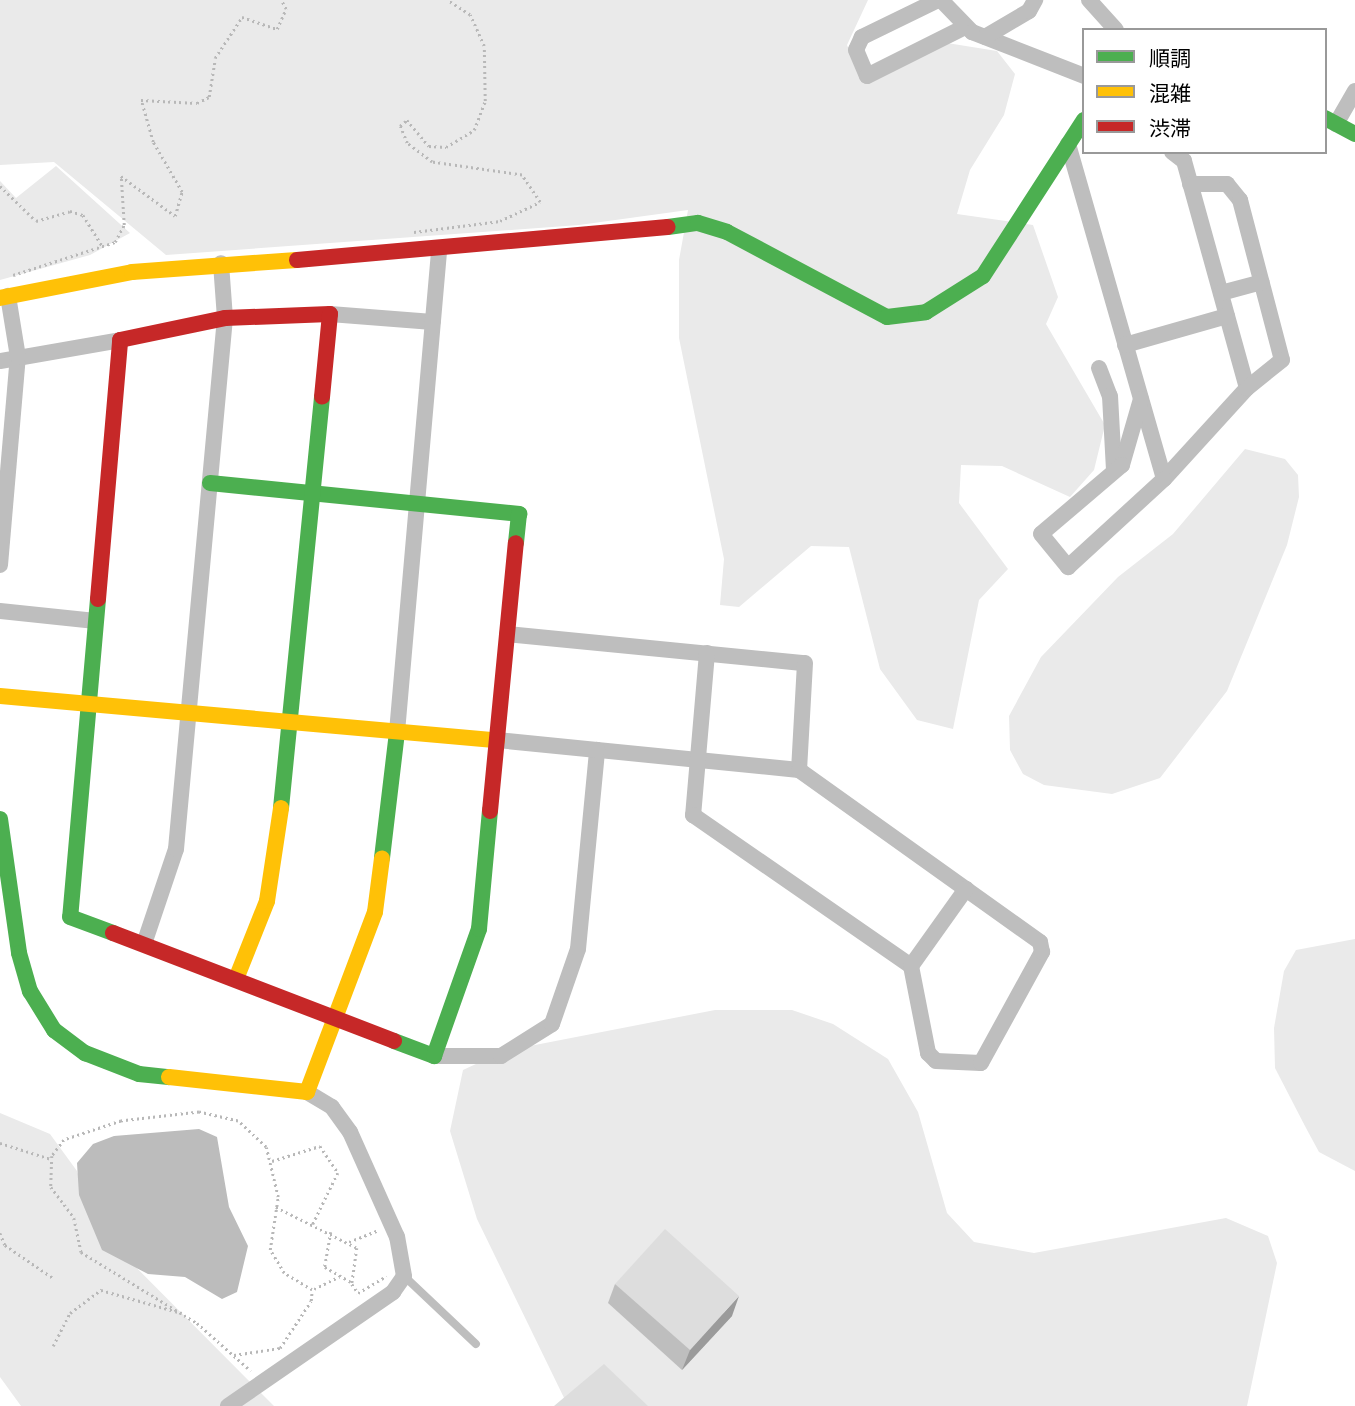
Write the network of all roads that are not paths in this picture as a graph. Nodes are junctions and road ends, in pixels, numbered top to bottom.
1 (939, 0) edge
2 (1035, 0) edge
3 (1089, 0) edge
4 (965, 27) junction
5 (1114, 28) edge
6 (985, 37) junction
7 (1082, 75) edge
8 (1355, 91) edge
9 (1330, 121) edge
10 (1082, 123) edge
11 (1355, 134) edge
12 (1068, 145) junction
13 (1175, 154) edge
14 (1190, 184) junction
15 (439, 250) junction
16 (221, 263) junction
17 (1262, 282) junction
18 (1221, 293) junction
19 (4, 297) edge
20 (330, 313) junction
21 (1227, 316) junction
22 (225, 318) junction
23 (433, 322) junction
24 (120, 340) junction
25 (1125, 345) junction
26 (18, 358) junction
27 (0, 360) edge
28 (1099, 368) dead end
29 (1247, 388) junction
30 (1141, 400) junction
31 (1114, 471) junction
32 (1164, 479) junction
33 (210, 483) junction
34 (312, 494) junction
35 (417, 504) junction
36 (0, 565) edge
37 (0, 611) edge
38 (94, 621) junction
39 (507, 634) junction
40 (707, 653) junction
41 (0, 696) edge
42 (87, 704) junction
43 (189, 713) junction
44 (290, 722) junction
45 (397, 732) junction
46 (497, 740) junction
47 (597, 750) junction
48 (698, 760) junction
49 (799, 770) junction
50 (0, 819) edge
51 (966, 889) junction
52 (144, 944) junction
53 (911, 966) junction
54 (236, 979) junction
55 (336, 1017) junction
56 (434, 1056) junction
57 (307, 1092) junction
58 (404, 1276) junction
59 (476, 1344) dead end
60 (228, 1406) edge

1 - 4 street
1 - 4 street
2 - 6 street
3 - 5 street
4 - 6 street
6 - 7 street
8 - 9 street
9 - 11 street
10 - 12 street
12 - 15 street
12 - 25 street
13 - 14 street
14 - 17 street
14 - 18 street
15 - 16 street
15 - 23 street
16 - 19 street
16 - 22 street
17 - 18 street
17 - 29 street
18 - 21 street
19 - 26 street
20 - 22 street
20 - 23 street
20 - 34 street
21 - 25 street
21 - 29 street
22 - 24 street
22 - 33 street
23 - 35 street
24 - 26 street
24 - 38 street
25 - 30 street
26 - 27 street
26 - 36 street
28 - 31 street
29 - 32 street
30 - 31 street
30 - 32 street
31 - 32 street
33 - 34 street
33 - 43 street
34 - 35 street
34 - 44 street
35 - 39 street
35 - 45 street
37 - 38 street
38 - 42 street
39 - 40 street
39 - 46 street
40 - 48 street
40 - 49 street
41 - 42 street
42 - 43 street
42 - 52 street
43 - 44 street
43 - 52 street
44 - 45 street
44 - 54 street
45 - 46 street
45 - 55 street
46 - 47 street
46 - 56 street
47 - 48 street
47 - 56 street
48 - 49 street
48 - 53 street
49 - 51 street
50 - 57 street
51 - 53 street
51 - 53 street
52 - 54 street
54 - 55 street
55 - 56 street
55 - 57 street
57 - 58 street
58 - 59 lane
58 - 60 street

